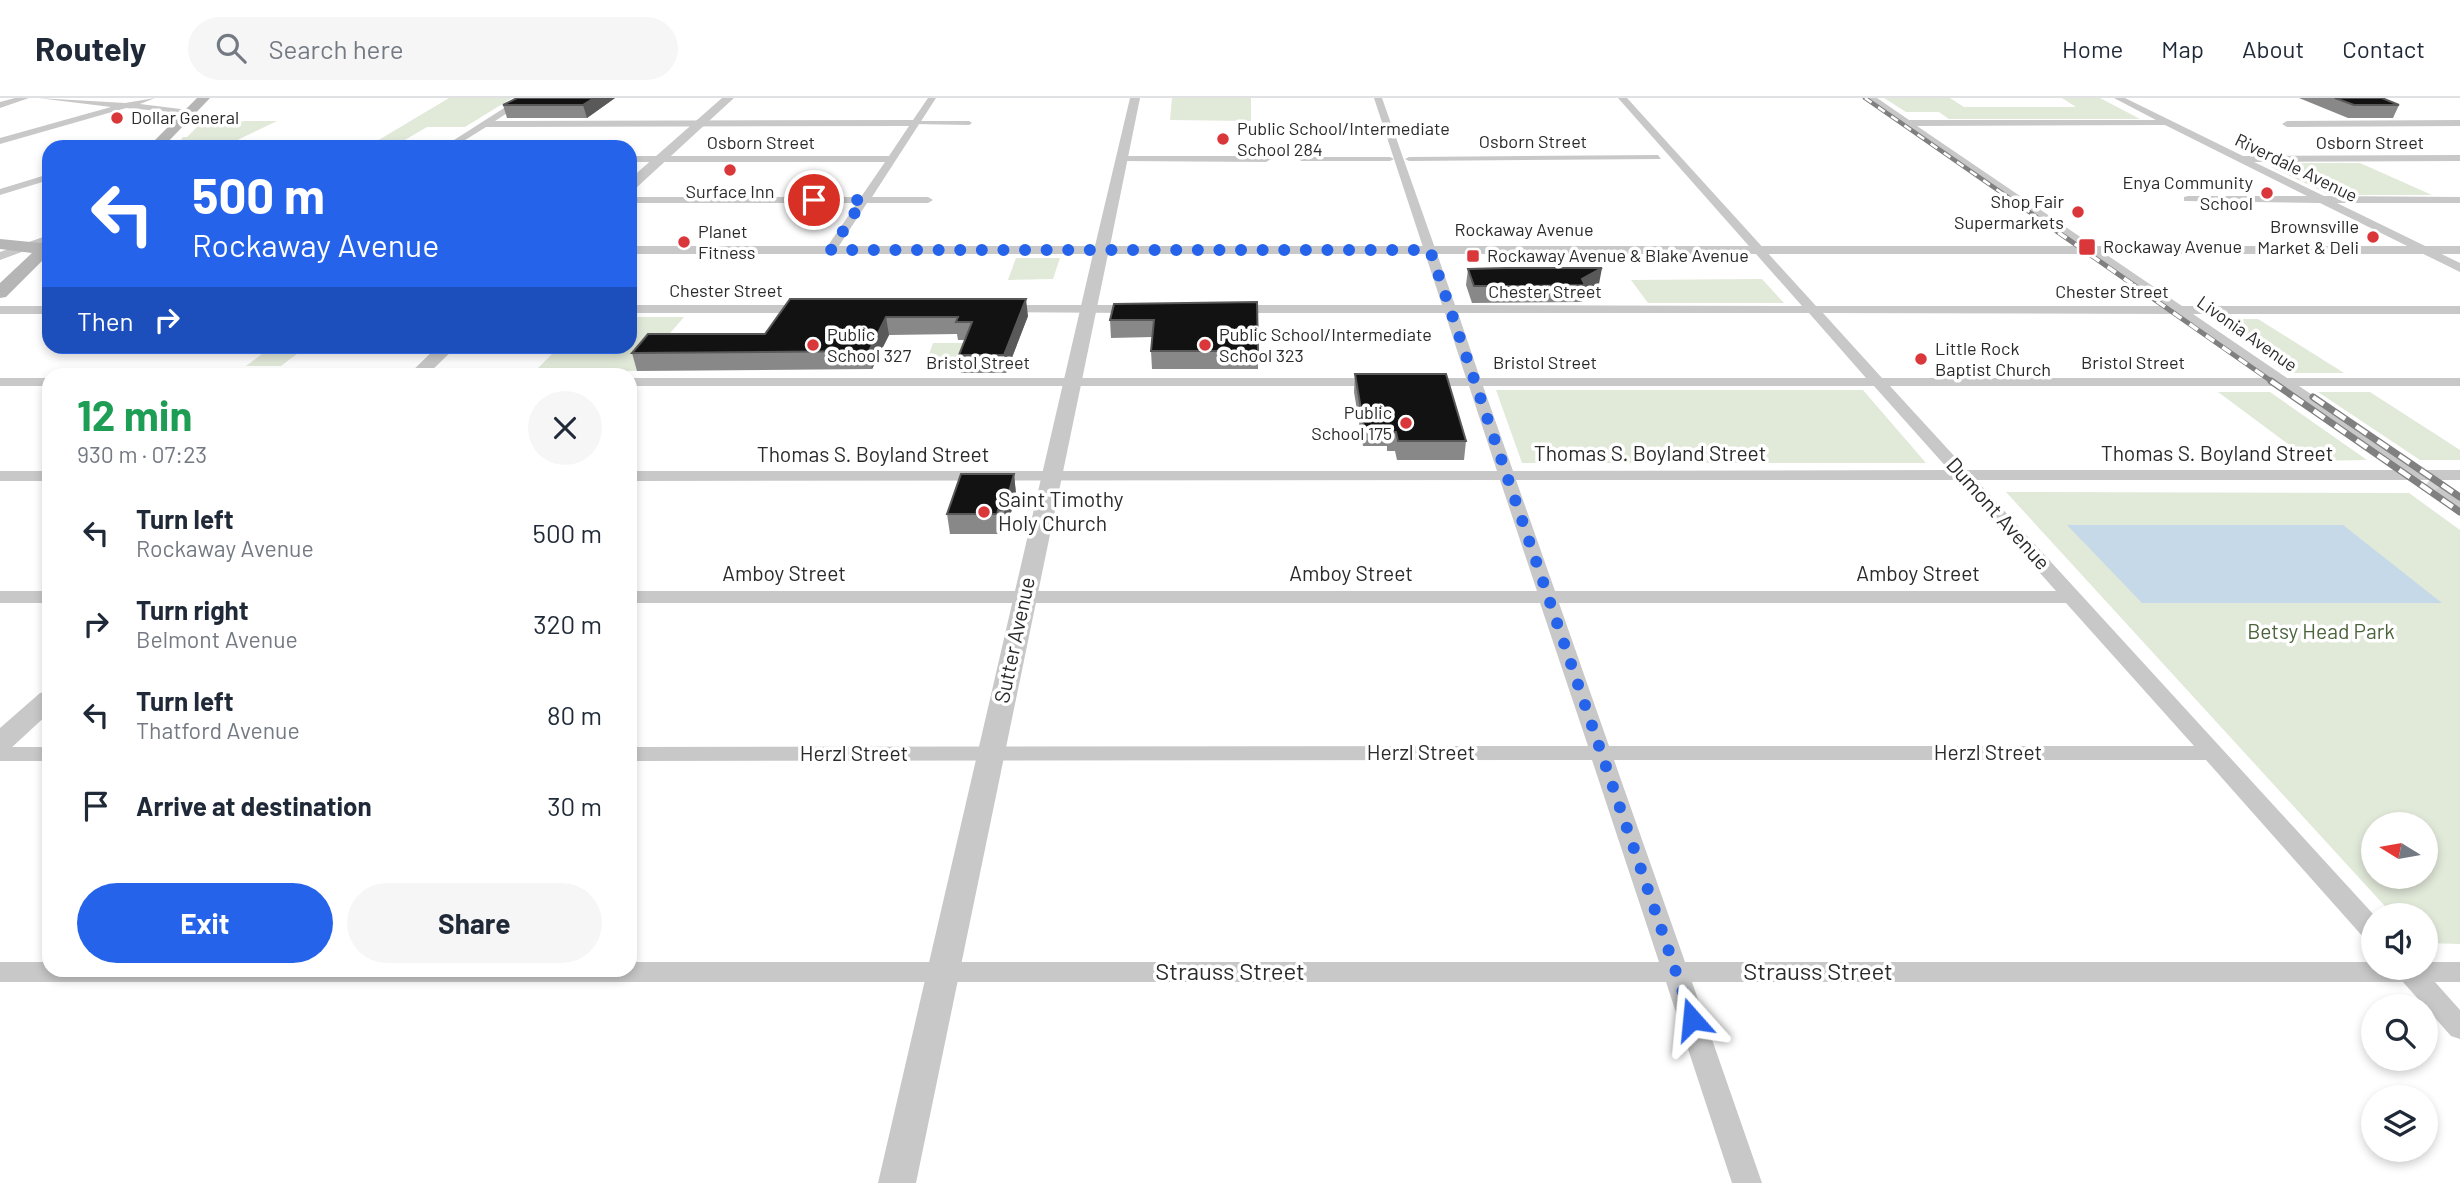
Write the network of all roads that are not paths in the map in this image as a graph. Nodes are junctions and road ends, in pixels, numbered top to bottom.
1 (25, 98) edge
2 (42, 98) edge
3 (151, 98) edge
4 (204, 98) edge
5 (526, 98) edge
6 (729, 98) edge
7 (932, 98) edge
8 (1135, 98) edge
9 (1378, 98) edge
10 (1622, 98) edge
11 (1871, 98) edge
12 (2118, 98) edge
13 (0, 105) edge
14 (125, 105) junction
15 (193, 111) junction
16 (2397, 111) edge
17 (700, 123) junction
18 (915, 123) junction
19 (970, 123) dead end
20 (1907, 123) junction
21 (2167, 123) junction
22 (2427, 123) junction
23 (2460, 123) edge
24 (485, 124) junction
25 (2287, 124) dead end
26 (2460, 136) edge
27 (162, 140) edge
28 (460, 140) edge
29 (0, 141) edge
30 (1658, 157) dead end
31 (2460, 158) edge
32 (637, 159) edge
33 (661, 159) junction
34 (891, 159) junction
35 (1123, 159) junction
36 (1266, 159) dead end
37 (1301, 159) dead end
38 (1390, 159) dead end
39 (1409, 159) dead end
40 (2238, 159) junction
41 (42, 179) edge
42 (637, 180) edge
43 (0, 192) edge
44 (2188, 199) dead end
45 (637, 200) edge
46 (863, 200) junction
47 (928, 200) dead end
48 (2322, 200) junction
49 (2460, 200) edge
50 (0, 244) edge
51 (42, 246) edge
52 (25, 247) junction
53 (637, 250) edge
54 (831, 250) junction
55 (1100, 250) junction
56 (1430, 250) junction
57 (1760, 250) junction
58 (2092, 250) junction
59 (2423, 250) junction
60 (2460, 250) edge
61 (42, 252) edge
62 (0, 256) edge
63 (2460, 268) edge
64 (0, 293) edge
65 (637, 309) edge
66 (821, 309) edge
67 (985, 309) edge
68 (1087, 309) junction
69 (1145, 309) edge
70 (1213, 309) edge
71 (1451, 309) junction
72 (0, 310) edge
73 (42, 310) edge
74 (1815, 310) junction
75 (2180, 310) junction
76 (2460, 310) edge
77 (440, 354) edge
78 (425, 368) edge
79 (0, 382) edge
80 (42, 382) edge
81 (637, 382) edge
82 (1072, 382) junction
83 (1475, 382) junction
84 (1880, 382) junction
85 (2283, 382) junction
86 (2460, 382) edge
87 (1507, 475) junction
88 (1963, 475) junction
89 (2460, 475) edge
90 (0, 476) edge
91 (42, 476) edge
92 (637, 476) edge
93 (1051, 476) junction
94 (2430, 482) junction
95 (2460, 503) edge
96 (0, 597) edge
97 (42, 597) edge
98 (637, 597) edge
99 (1024, 597) junction
100 (1549, 597) junction
101 (2072, 597) junction
102 (42, 705) edge
103 (0, 743) edge
104 (1602, 753) junction
105 (2213, 753) junction
106 (0, 754) edge
107 (42, 754) edge
108 (637, 754) edge
109 (990, 754) junction
110 (2361, 918) edge
111 (2361, 970) edge
112 (2438, 971) edge
113 (0, 972) edge
114 (42, 972) edge
115 (637, 972) edge
116 (943, 972) junction
117 (1676, 972) junction
118 (2460, 972) edge
119 (2417, 980) edge
120 (2460, 1028) edge
121 (897, 1183) edge
122 (1747, 1183) edge

1 - 13 street
2 - 14 street
3 - 14 street
4 - 15 main road
5 - 24 street
6 - 17 street
7 - 18 street
8 - 35 street, Sutter Avenue
9 - 56 street
10 - 57 street, Dumont Avenue
11 - 20 street, Livonia Avenue
12 - 21 street, Riverdale Avenue
14 - 15 street
14 - 29 street
15 - 27 main road
16 - 22 street
17 - 18 street
17 - 24 street
17 - 33 street
18 - 19 street
18 - 34 street
20 - 21 street
20 - 58 street, Livonia Avenue
21 - 40 street, Riverdale Avenue
22 - 23 street
22 - 25 street
22 - 26 street
24 - 28 street
30 - 39 street, Osborn Street
31 - 40 street, Osborn Street
32 - 33 street, Osborn Street
33 - 34 street, Osborn Street
33 - 42 street
34 - 46 street
35 - 36 street
35 - 55 street, Sutter Avenue
37 - 38 street
40 - 48 street, Riverdale Avenue
41 - 43 street
44 - 48 street
45 - 46 street
46 - 47 street
46 - 54 street
48 - 49 street
48 - 59 street, Riverdale Avenue
50 - 52 main road
51 - 52 main road
52 - 62 street
53 - 54 street, Rockaway Avenue
54 - 55 street, Rockaway Avenue
55 - 56 street, Rockaway Avenue
55 - 68 street, Sutter Avenue
56 - 57 street, Rockaway Avenue
56 - 71 street
57 - 58 street, Rockaway Avenue
57 - 74 street, Dumont Avenue
58 - 59 street, Rockaway Avenue
58 - 75 street, Livonia Avenue
59 - 60 street, Rockaway Avenue
59 - 63 street, Riverdale Avenue
61 - 64 main road
65 - 66 street, Chester Street
67 - 68 street
68 - 69 street
68 - 82 street, Sutter Avenue
70 - 71 street, Chester Street
71 - 74 street, Chester Street
71 - 83 street
72 - 73 street
74 - 75 street, Chester Street
74 - 84 street, Dumont Avenue
75 - 76 street, Chester Street
75 - 85 street, Livonia Avenue
77 - 78 street
79 - 80 street
81 - 82 street, Bristol Street
82 - 83 street, Bristol Street
82 - 93 street, Sutter Avenue
83 - 84 street, Bristol Street
83 - 87 street
84 - 85 street, Bristol Street
84 - 88 street, Dumont Avenue
85 - 86 street, Bristol Street
85 - 94 street, Livonia Avenue
87 - 88 street, Thomas S. Boyland Street
87 - 93 street, Thomas S. Boyland Street
87 - 100 street
88 - 94 street, Thomas S. Boyland Street
88 - 101 street, Dumont Avenue
89 - 94 street, Thomas S. Boyland Street
90 - 91 street
92 - 93 street, Thomas S. Boyland Street
93 - 99 street, Sutter Avenue
94 - 95 street, Livonia Avenue
96 - 97 street
98 - 99 street, Amboy Street
99 - 100 street, Amboy Street
99 - 109 street, Sutter Avenue
100 - 101 street, Amboy Street
100 - 104 street
101 - 105 street, Dumont Avenue
102 - 103 street
104 - 105 street, Herzl Street
104 - 109 street, Herzl Street
104 - 117 street
105 - 110 street, Dumont Avenue
106 - 107 street
108 - 109 street, Herzl Street
109 - 116 street, Sutter Avenue
111 - 117 street, Strauss Street
112 - 118 street, Strauss Street
113 - 114 street, Strauss Street
115 - 116 street, Strauss Street
116 - 117 street, Strauss Street
116 - 121 street, Sutter Avenue
117 - 122 street
119 - 120 street

